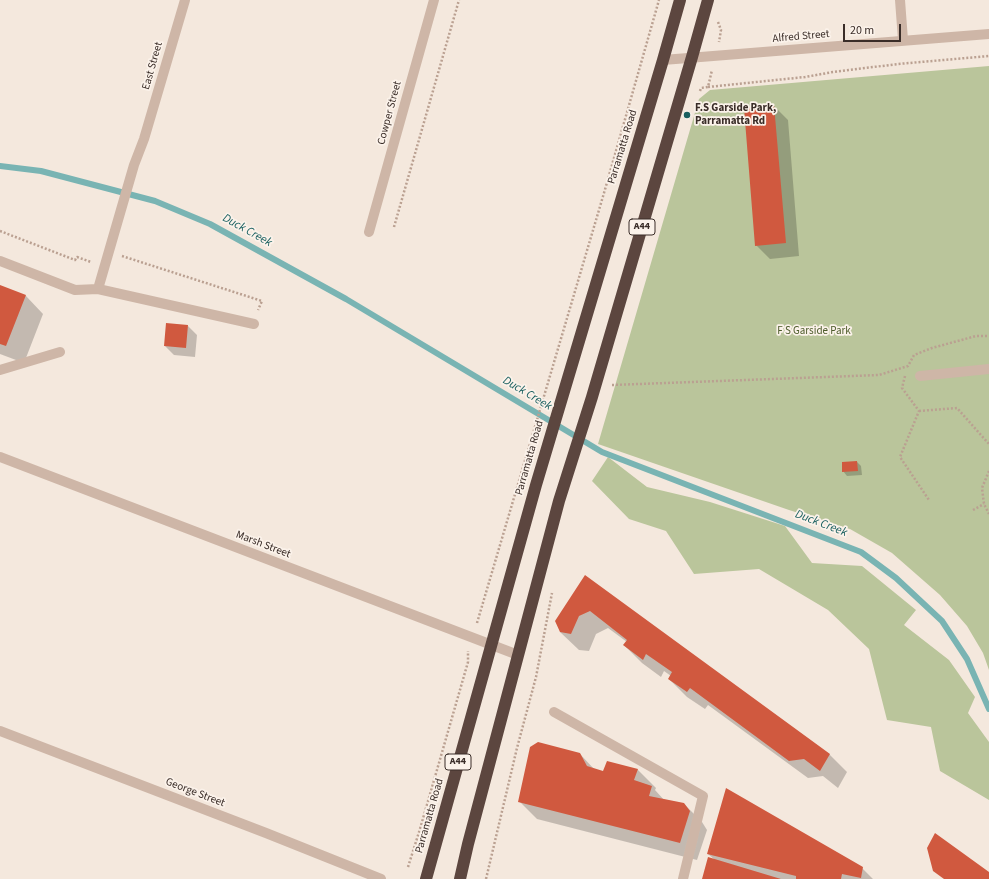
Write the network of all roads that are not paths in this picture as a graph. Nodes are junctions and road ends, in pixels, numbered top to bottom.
1 (185, 0) edge
2 (434, 0) edge
3 (680, 0) edge
4 (708, 0) edge
5 (900, 0) edge
6 (989, 34) edge
7 (903, 40) junction
8 (692, 57) junction
9 (663, 60) junction
10 (370, 232) dead end
11 (0, 261) edge
12 (98, 289) junction
13 (254, 324) road end
14 (60, 352) dead end
15 (989, 369) edge
16 (0, 370) edge
17 (920, 376) dead end
18 (0, 457) edge
19 (491, 646) junction
20 (518, 655) junction
21 (554, 712) dead end
22 (0, 731) edge
23 (381, 879) edge
24 (426, 879) edge
25 (460, 879) edge
26 (683, 879) edge

1 - 12 street, East Street
2 - 10 street, Cowper Street
3 - 9 highway, Parramatta Road / A44
4 - 8 highway, A44
5 - 7 street
6 - 7 street, Alfred Street
7 - 8 street, Alfred Street
8 - 9 street, Alfred Street
8 - 20 highway, A44
9 - 19 highway, Parramatta Road / A44
11 - 12 street
12 - 13 street
14 - 16 street
15 - 17 street
18 - 19 street, Marsh Street
19 - 20 street, Marsh Street
19 - 24 highway, Parramatta Road / A44
20 - 25 highway, A44
21 - 26 street
22 - 23 street, George Street

